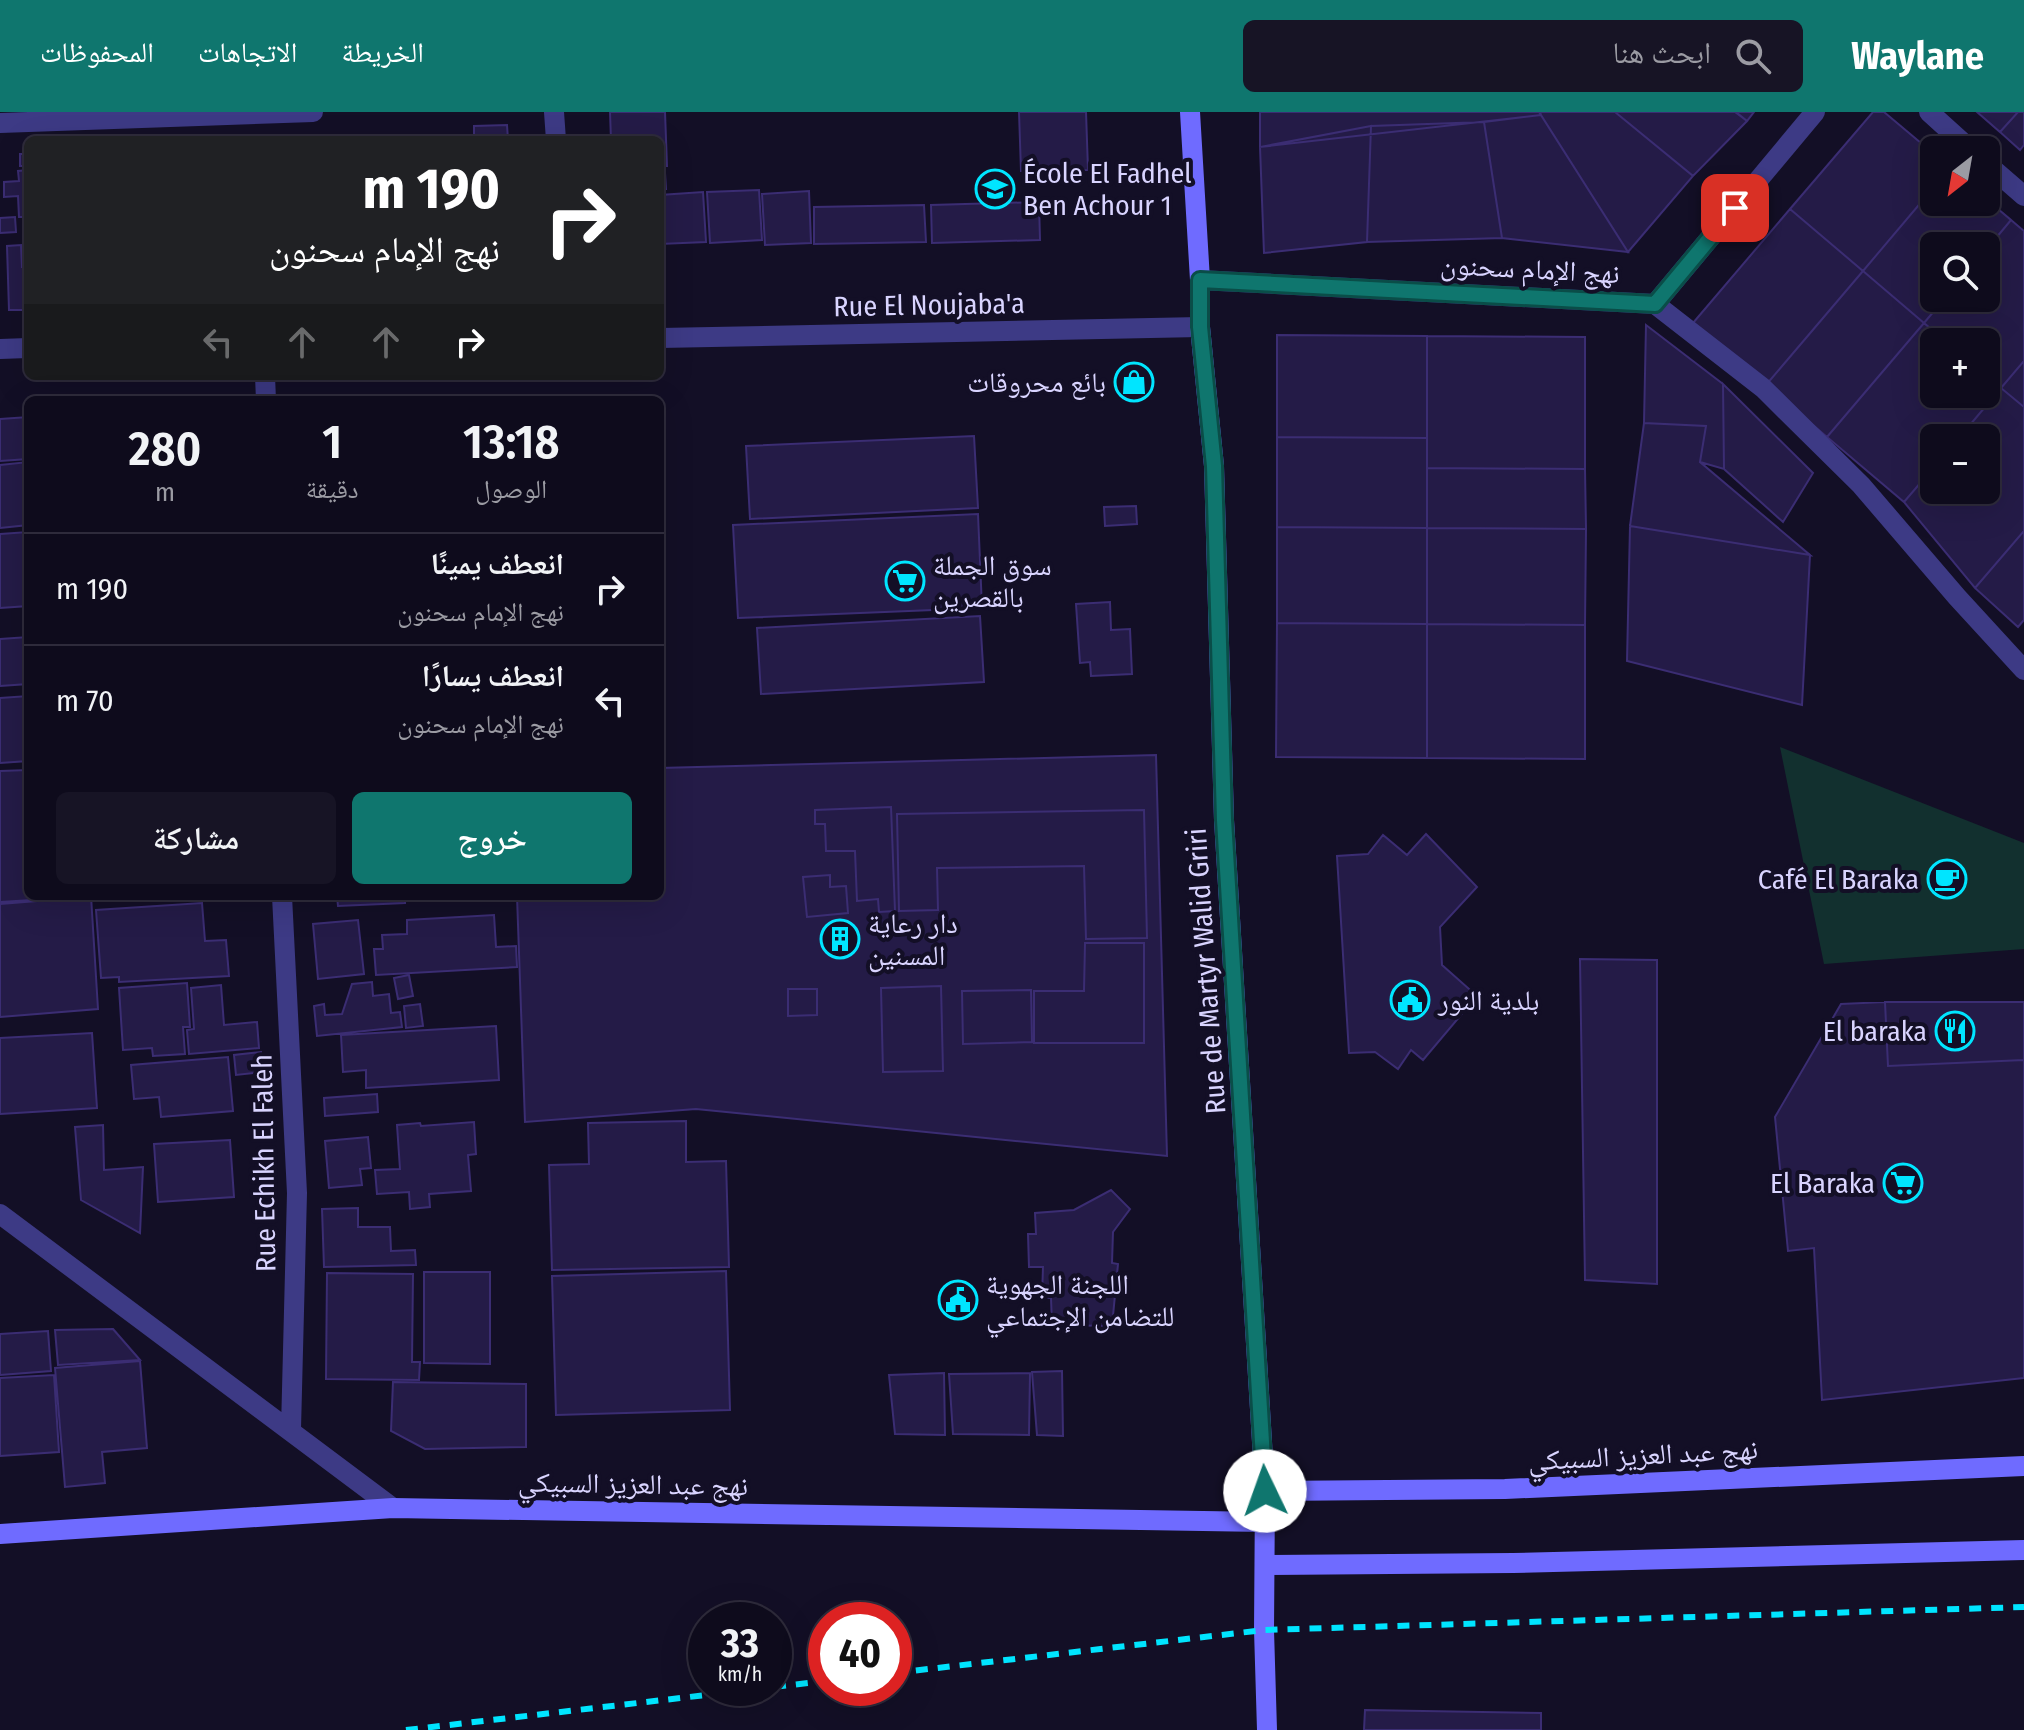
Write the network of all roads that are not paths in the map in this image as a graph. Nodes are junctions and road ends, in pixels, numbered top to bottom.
1 (313, 112) edge
2 (554, 112) edge
3 (1190, 112) edge
4 (1815, 112) edge
5 (1929, 112) edge
6 (0, 123) edge
7 (556, 136) edge
8 (1956, 136) edge
9 (2000, 175) edge
10 (2024, 196) edge
11 (1200, 280) junction
12 (1655, 304) junction
13 (1200, 327) junction
14 (664, 338) edge
15 (24, 348) edge
16 (0, 349) edge
17 (2024, 670) edge
18 (282, 900) edge
19 (0, 1214) edge
20 (291, 1429) junction
21 (2024, 1466) edge
22 (1265, 1491) junction
23 (393, 1508) junction
24 (1265, 1522) junction
25 (0, 1534) edge
26 (2024, 1550) edge
27 (1265, 1565) junction
28 (1267, 1730) edge

1 - 6 street
2 - 7 street
3 - 11 street, Rue de Martyr Walid Griri
4 - 12 street, نهج الإمام سحنون
5 - 8 street
9 - 10 street
11 - 12 street, نهج الإمام سحنون
11 - 13 street, Rue de Martyr Walid Griri
12 - 17 street
13 - 14 street, Rue El Noujaba'a
13 - 22 street, Rue de Martyr Walid Griri
15 - 16 street
18 - 20 street, Rue Echikh El Faleh
19 - 20 street
20 - 23 street
21 - 22 street, نهج عبد العزيز السبيكي
22 - 24 street, Rue de Martyr Walid Griri
23 - 24 street, نهج عبد العزيز السبيكي
23 - 25 street, نهج عبد العزيز السبيكي
24 - 27 street, Rue de Martyr Walid Griri
26 - 27 street
27 - 28 street, Rue de Martyr Walid Griri

